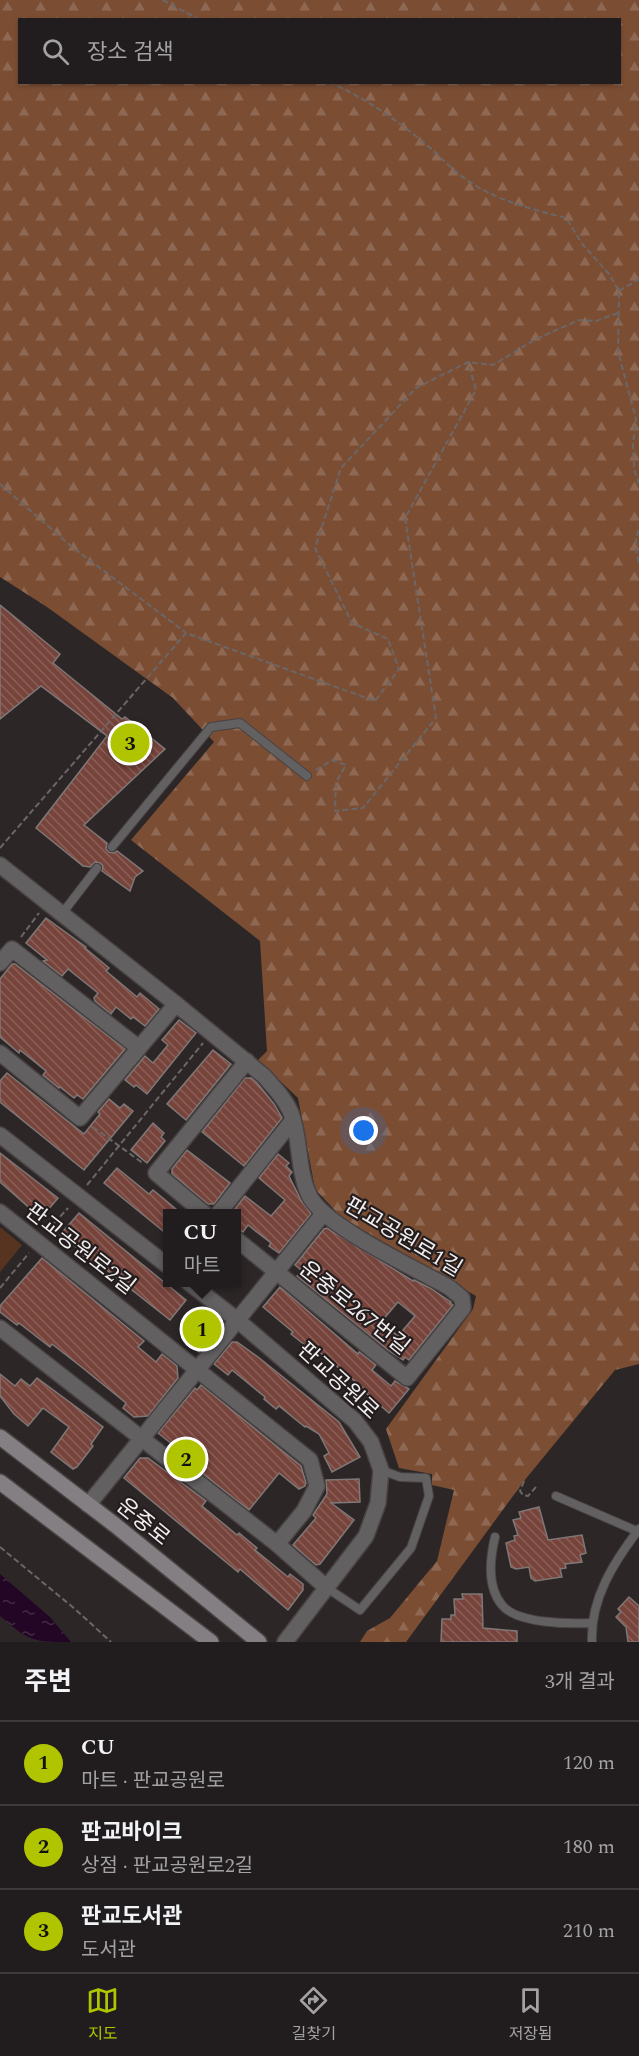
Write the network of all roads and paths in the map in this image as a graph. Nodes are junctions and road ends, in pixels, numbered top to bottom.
1 (163, 0) edge
2 (196, 18) edge
3 (334, 84) edge
4 (639, 279) edge
5 (619, 291) junction
6 (618, 313) junction
7 (468, 362) junction
8 (0, 484) edge
9 (639, 484) edge
10 (639, 530) edge
11 (639, 563) edge
12 (186, 633) junction
13 (308, 776) joint
14 (112, 847) dead end
15 (0, 848) edge
16 (0, 866) edge
17 (97, 868) dead end
18 (47, 903) junction
19 (61, 915) junction
20 (12, 949) junction
21 (0, 963) edge
22 (176, 1004) junction
23 (212, 1033) junction
24 (139, 1048) junction
25 (0, 1053) edge
26 (247, 1061) junction
27 (80, 1118) junction
28 (293, 1120) junction
29 (0, 1135) edge
30 (118, 1146) junction
31 (156, 1173) junction
32 (78, 1196) junction
33 (199, 1209) edge
34 (222, 1209) edge
35 (0, 1212) edge
36 (323, 1214) junction
37 (38, 1242) junction
38 (241, 1242) edge
39 (163, 1262) edge
40 (275, 1271) junction
41 (194, 1287) edge
42 (0, 1288) edge
43 (236, 1319) junction
44 (0, 1328) edge
45 (197, 1368) junction
46 (407, 1378) joint
47 (0, 1437) edge
48 (140, 1439) junction
49 (381, 1470) junction
50 (524, 1481) dead end
51 (0, 1482) edge
52 (536, 1487) dead end
53 (556, 1496) dead end
54 (88, 1505) junction
55 (638, 1531) edge
56 (495, 1537) dead end
57 (277, 1544) junction
58 (0, 1547) edge
59 (327, 1588) junction
60 (592, 1623) junction
61 (111, 1642) edge
62 (211, 1642) edge
63 (259, 1642) edge
64 (285, 1642) edge
65 (592, 1642) edge

1 - 2 path
3 - 5 path
4 - 5 path
5 - 6 path
6 - 7 path
6 - 9 path
7 - 12 path
7 - 13 path
8 - 12 path
10 - 11 path
12 - 15 path
13 - 14 lane
16 - 18 street, 판교공원로1길
17 - 19 lane
18 - 19 street, 판교공원로1길
18 - 20 path
19 - 22 street, 판교공원로1길
20 - 21 street
20 - 24 street
22 - 23 street, 판교공원로1길
22 - 24 street
23 - 26 street, 판교공원로1길
23 - 30 path
24 - 27 street
25 - 27 street
26 - 28 street, 판교공원로1길
26 - 31 street
27 - 30 path
28 - 34 street
28 - 36 street, 판교공원로1길
29 - 32 street
30 - 31 path
30 - 32 path
31 - 33 street
32 - 37 path
32 - 39 street
35 - 37 street, 판교공원로2길
36 - 40 street
36 - 46 street, 판교공원로1길
37 - 42 path
37 - 45 street, 판교공원로2길
38 - 40 street
40 - 43 street
40 - 46 street, 운중로267번길
41 - 43 street, 판교공원로
43 - 45 street
43 - 49 street, 판교공원로
44 - 48 street
45 - 48 street
45 - 57 street, 판교공원로2길
47 - 54 main road, 운중로
48 - 54 street
48 - 57 street
49 - 59 street, 판교공원로
49 - 59 lane
50 - 52 path
51 - 62 main road
53 - 55 lane
54 - 63 main road, 운중로
55 - 60 lane
56 - 60 lane
57 - 59 street
58 - 61 path
59 - 64 street, 판교공원로
60 - 65 lane

